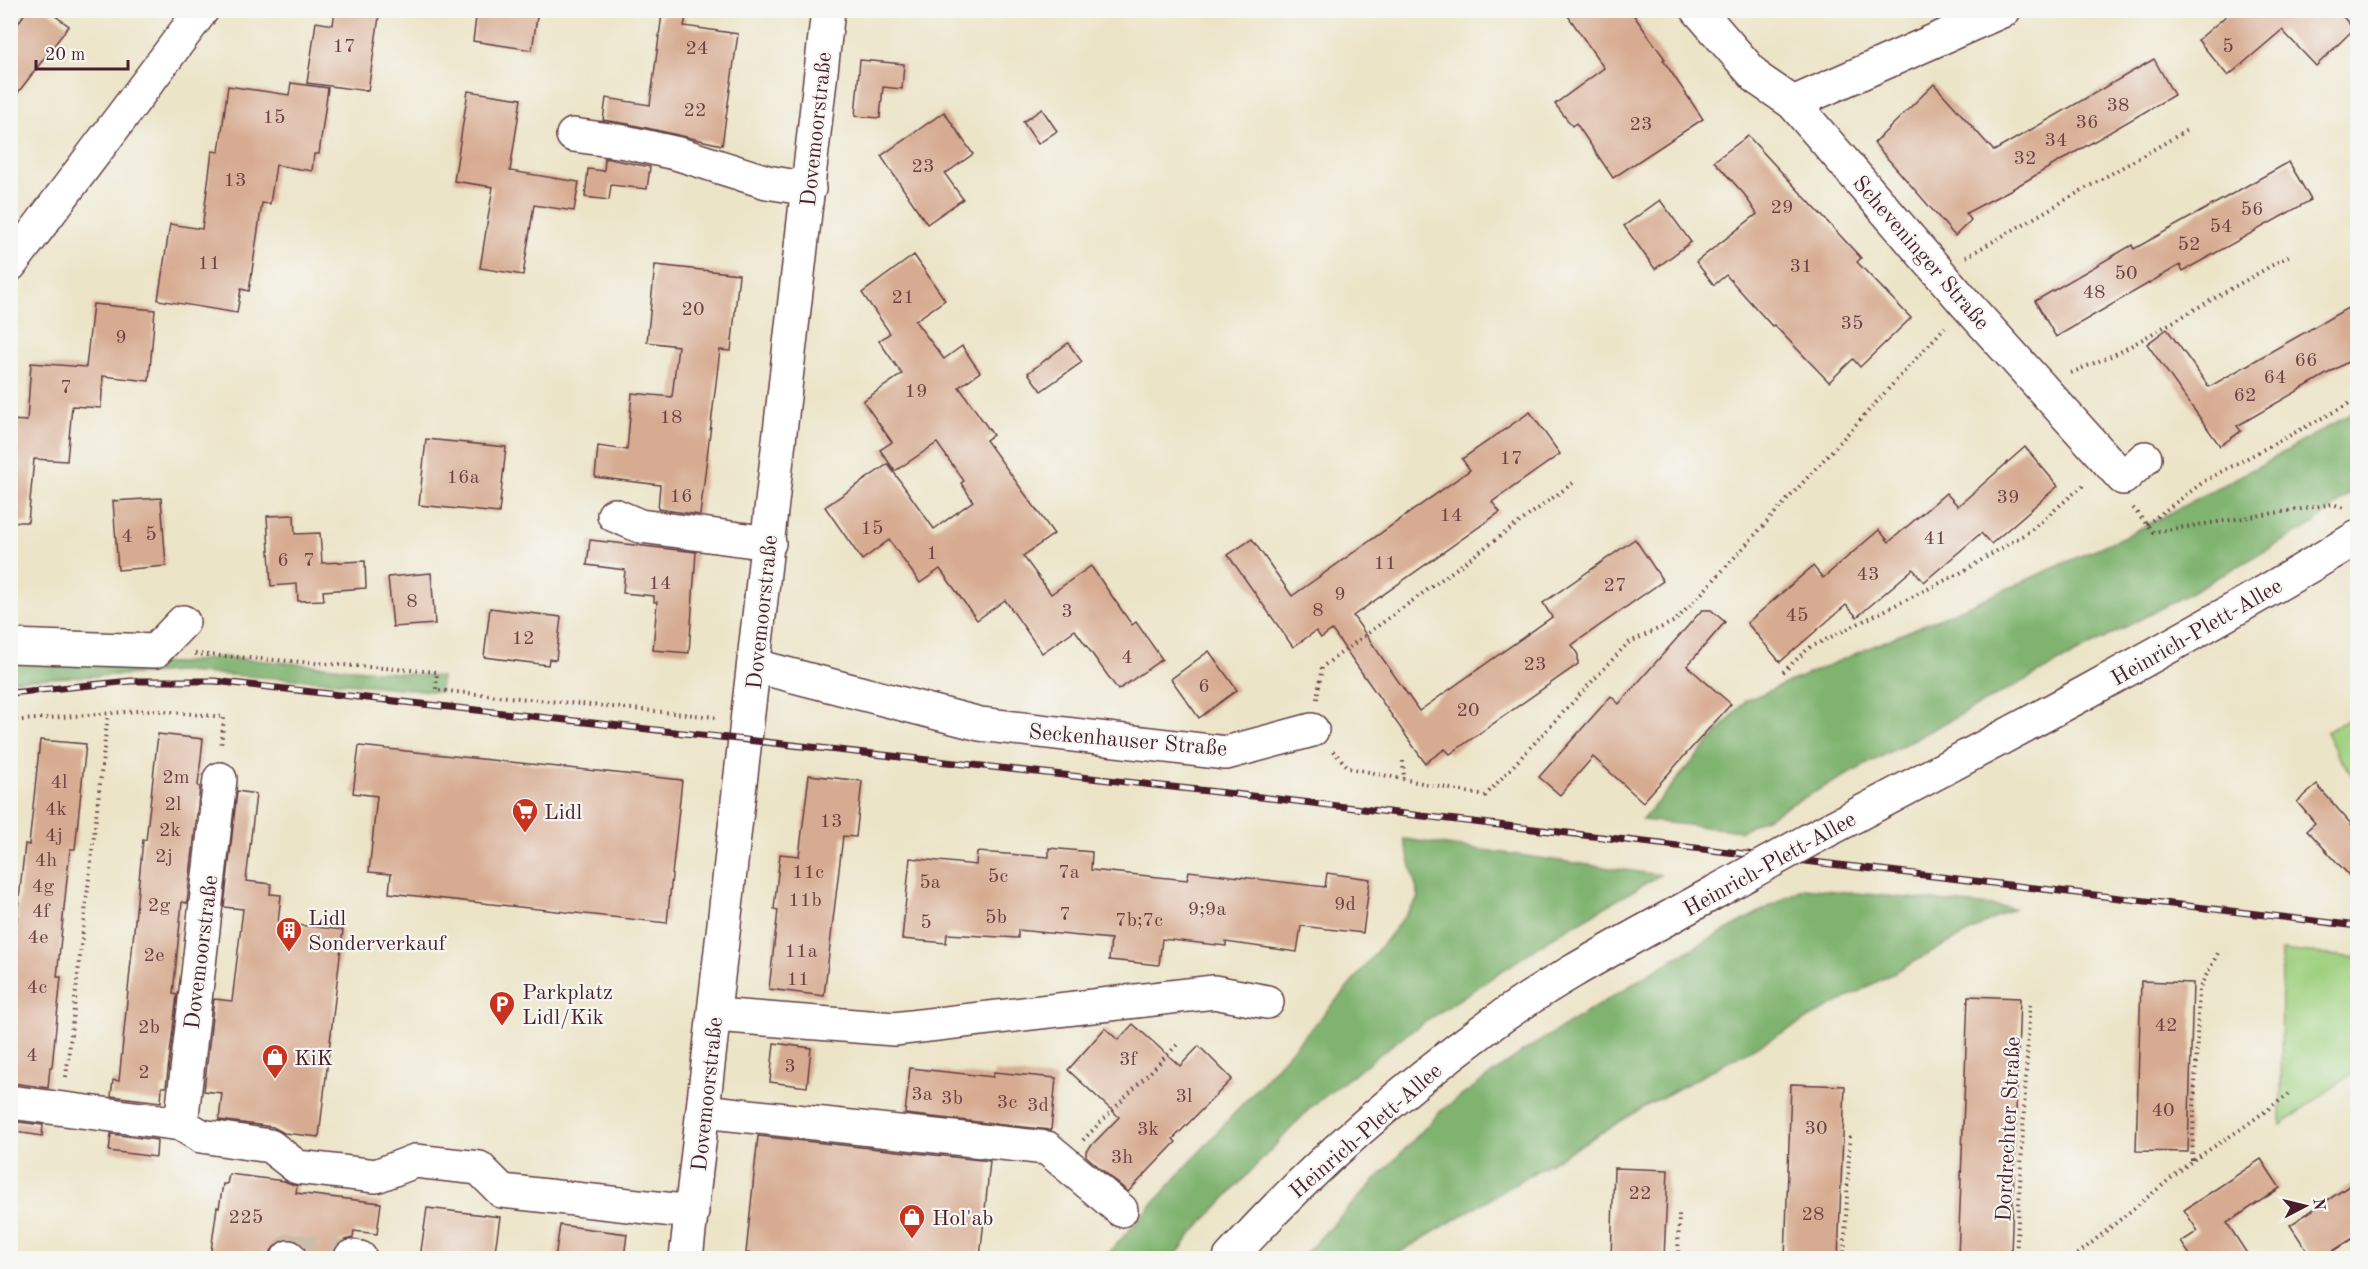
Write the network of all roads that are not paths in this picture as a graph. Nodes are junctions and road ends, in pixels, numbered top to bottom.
1 (202, 10) edge
2 (828, 10) edge
3 (1698, 10) edge
4 (2004, 10) edge
5 (1793, 103) junction
6 (573, 135) dead end
7 (809, 189) junction
8 (10, 265) edge
9 (2126, 466) road end
10 (614, 515) dead end
11 (2353, 524) edge
12 (769, 543) junction
13 (183, 622) dead end
14 (10, 646) edge
15 (755, 666) junction
16 (1312, 729) road end
17 (220, 779) road end
18 (1267, 1002) dead end
19 (715, 1016) junction
20 (10, 1102) edge
21 (703, 1111) junction
22 (181, 1124) junction
23 (1121, 1209) dead end
24 (692, 1212) junction
25 (686, 1258) edge
26 (1230, 1258) edge

1 - 8 street
2 - 7 street, Dovemoorstraße
3 - 5 street, Scheveninger Straße
4 - 5 street
5 - 9 street, Scheveninger Straße
6 - 7 street
7 - 12 street, Dovemoorstraße
10 - 12 street
11 - 26 street, Heinrich-Plett-Allee, bridge
12 - 15 street, Dovemoorstraße
13 - 14 street
15 - 16 street, Seckenhauser Straße
15 - 19 street, Dovemoorstraße
17 - 22 street, Dovemoorstraße
18 - 19 street
19 - 21 street, Dovemoorstraße
20 - 22 street
21 - 23 street
21 - 24 street, Dovemoorstraße
22 - 24 street
24 - 25 street, Dovemoorstraße

